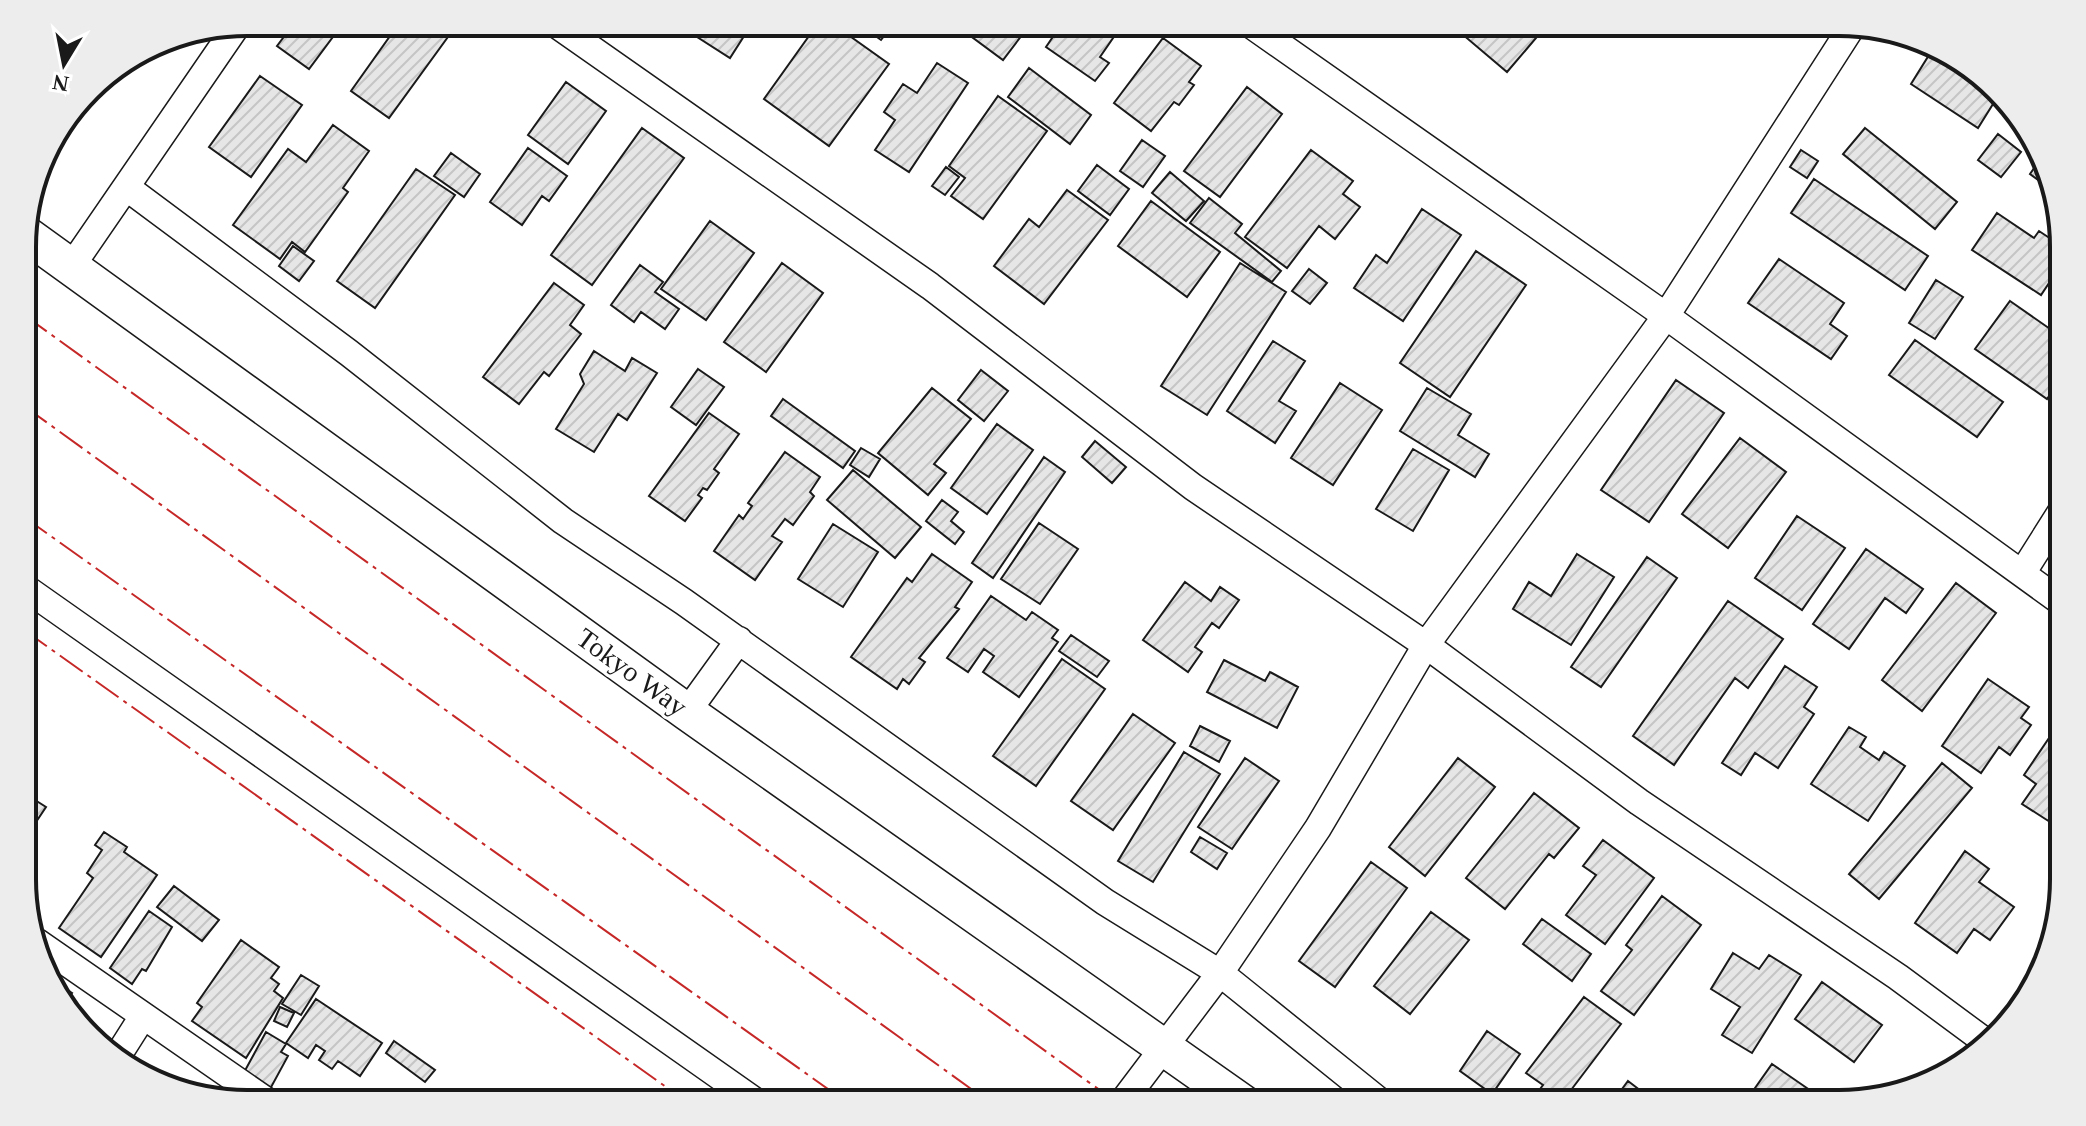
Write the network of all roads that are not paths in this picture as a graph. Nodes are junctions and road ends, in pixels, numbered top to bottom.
1 (573, 36) edge
2 (1267, 36) edge
3 (1846, 36) edge
4 (229, 37) edge
5 (126, 187) junction
6 (36, 242) edge
7 (71, 267) junction
8 (1666, 316) junction
9 (2050, 529) edge
10 (2023, 572) junction
11 (2050, 593) edge
12 (36, 595) edge
13 (739, 640) junction
14 (1426, 645) junction
15 (687, 712) junction
16 (49, 950) edge
17 (1220, 973) junction
18 (143, 1016) junction
19 (1979, 1037) edge
20 (1166, 1047) junction
21 (122, 1048) edge
22 (251, 1090) edge
23 (739, 1090) edge
24 (1132, 1090) edge
25 (1225, 1090) edge
26 (1366, 1090) edge

1 - 14 street
2 - 8 street
3 - 8 street
4 - 5 street
5 - 7 street
5 - 13 street
6 - 7 main road, Tokyo Way
7 - 15 main road, Tokyo Way
8 - 10 street
8 - 14 street
9 - 10 street
10 - 11 street
12 - 23 street
13 - 15 street
13 - 17 street
14 - 17 street
14 - 19 street
15 - 20 main road, Tokyo Way
16 - 18 street
17 - 20 street
17 - 26 street
18 - 21 street
18 - 22 street
20 - 24 street
20 - 25 main road, Tokyo Way

